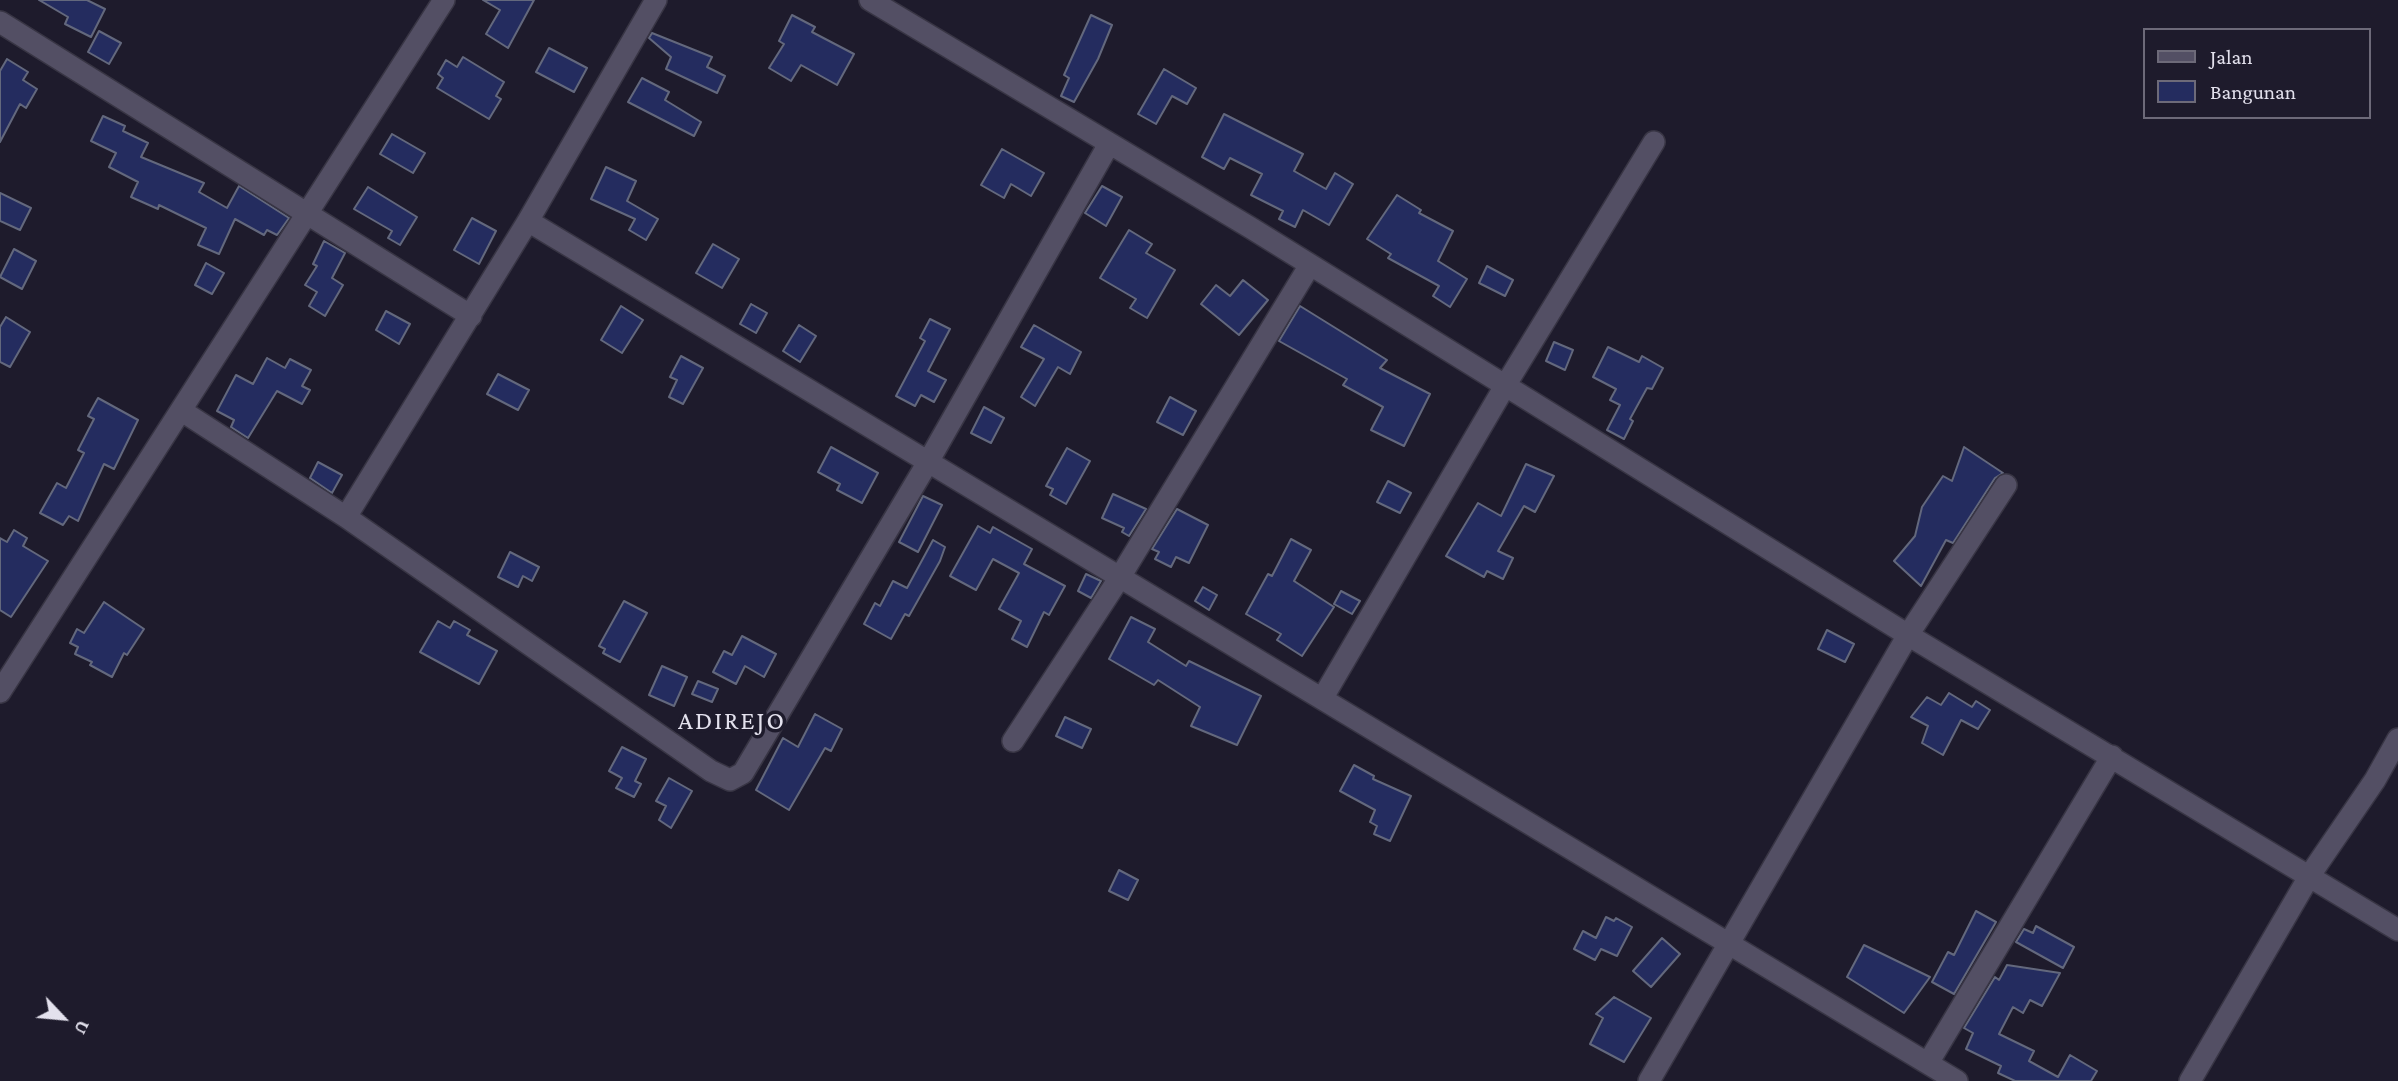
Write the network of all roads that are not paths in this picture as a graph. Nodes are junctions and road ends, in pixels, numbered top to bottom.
1 (444, 0) edge
2 (656, 0) edge
3 (870, 0) edge
4 (0, 22) edge
5 (1654, 142) dead end
6 (1109, 144) junction
7 (309, 214) junction
8 (528, 222) junction
9 (1310, 264) junction
10 (471, 316) junction
11 (1505, 386) junction
12 (182, 411) junction
13 (928, 462) junction
14 (2006, 485) dead end
15 (346, 517) junction
16 (1120, 577) junction
17 (1909, 635) junction
18 (0, 692) edge
19 (1322, 699) junction
20 (2398, 739) edge
21 (1013, 741) dead end
22 (2112, 756) junction
23 (2310, 875) junction
24 (2398, 930) edge
25 (1730, 944) junction
26 (1928, 1063) junction
27 (1649, 1081) edge
28 (1957, 1081) edge
29 (2190, 1081) edge

1 - 7 street
2 - 8 street
3 - 6 street
4 - 7 street
5 - 11 street
6 - 9 street
6 - 13 street
7 - 10 street
7 - 12 street
8 - 10 street
8 - 13 street
9 - 11 street
9 - 16 street
10 - 15 street
11 - 17 street
11 - 19 street
12 - 15 street
12 - 18 street
13 - 15 street
13 - 16 street
14 - 17 street
16 - 19 street
16 - 21 street
17 - 22 street
17 - 25 street
19 - 25 street
20 - 23 street
22 - 23 street
22 - 26 street
23 - 24 street
23 - 29 street
25 - 26 street
25 - 27 street
26 - 28 street

